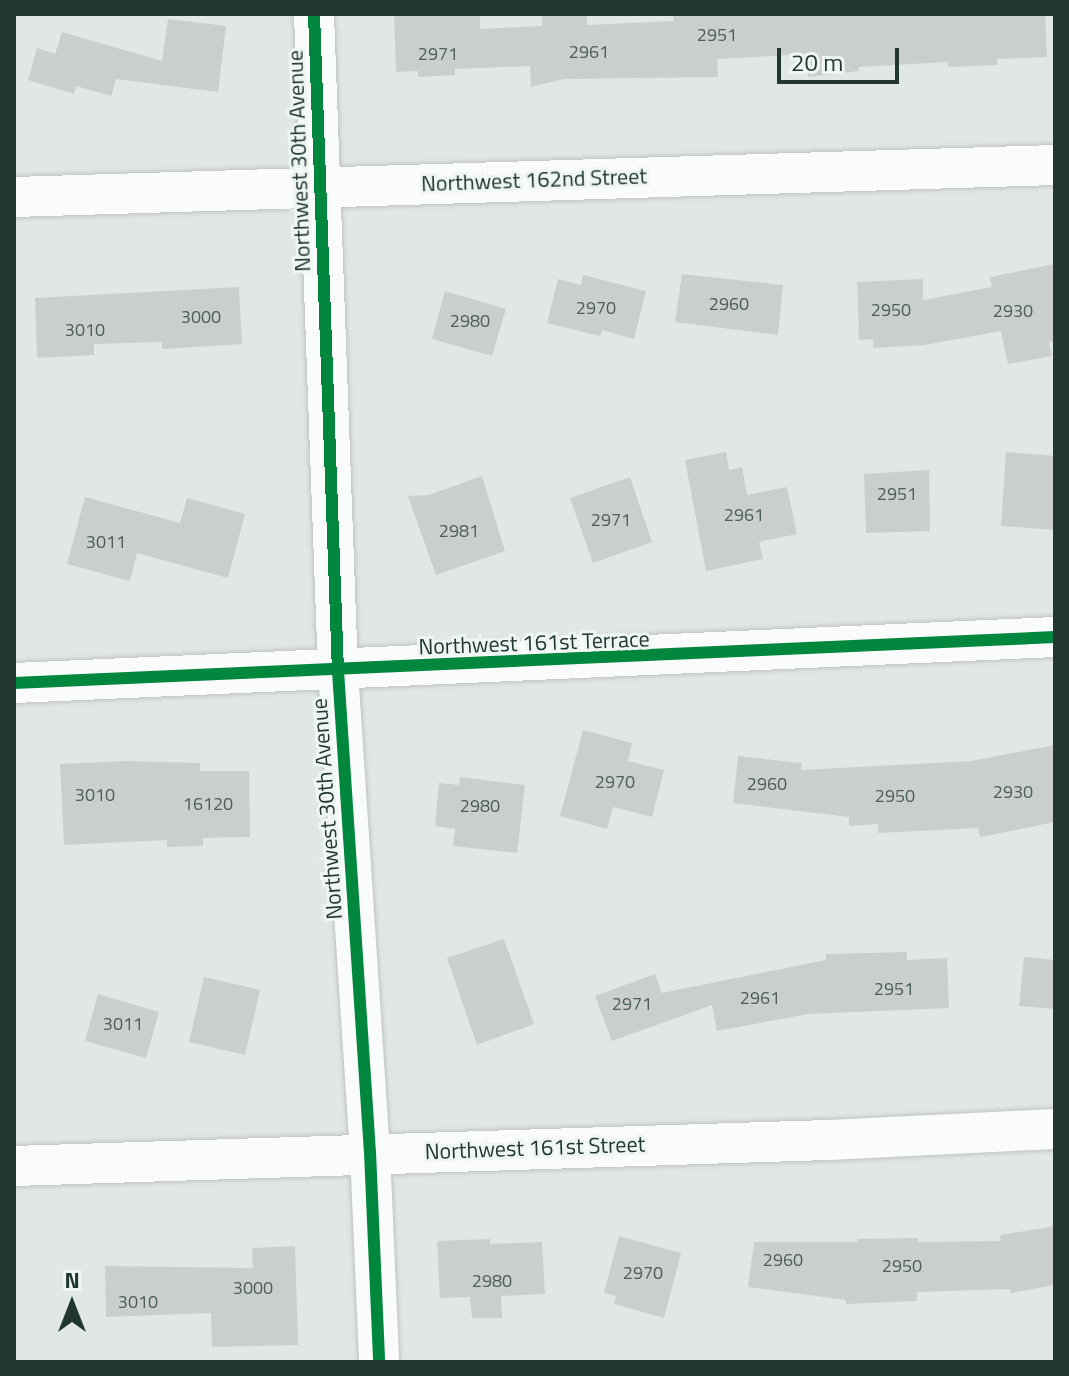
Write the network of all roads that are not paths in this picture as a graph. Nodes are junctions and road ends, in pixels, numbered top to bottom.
1 (314, 14) edge
2 (1055, 165) edge
3 (318, 186) junction
4 (14, 197) edge
5 (1055, 637) edge
6 (338, 671) junction
7 (14, 683) edge
8 (1055, 1129) edge
9 (370, 1152) junction
10 (14, 1166) edge
11 (379, 1362) edge

1 - 3 street, Northwest 30th Avenue
2 - 3 street, Northwest 162nd Street
3 - 4 street, Northwest 162nd Street
3 - 6 street, Northwest 30th Avenue
5 - 6 street, Northwest 161st Terrace
6 - 7 street, Northwest 161st Terrace
6 - 9 street, Northwest 30th Avenue
8 - 9 street, Northwest 161st Street
9 - 10 street, Northwest 161st Street
9 - 11 street, Northwest 30th Avenue

